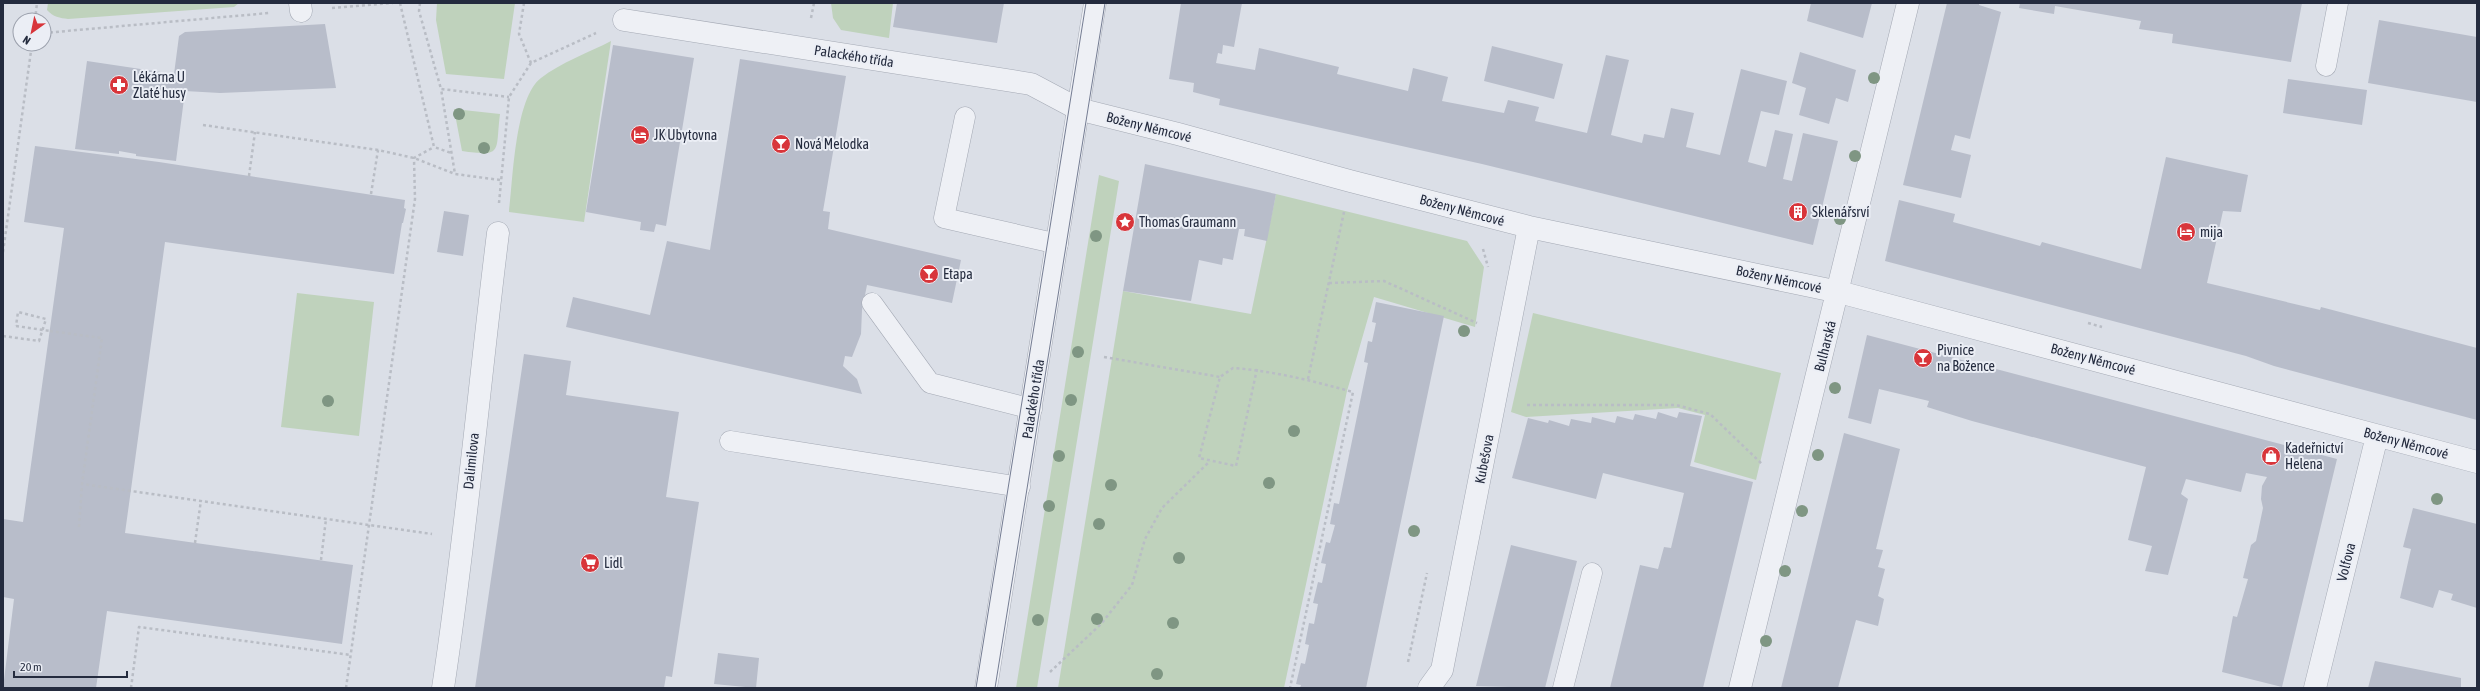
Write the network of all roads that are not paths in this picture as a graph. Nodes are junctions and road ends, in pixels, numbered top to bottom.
1 (1095, 3) edge
2 (1908, 3) edge
3 (2338, 3) edge
4 (624, 20) road end
5 (2326, 66) dead end
6 (1078, 109) junction
7 (965, 117) dead end
8 (1529, 227) junction
9 (498, 233) road end
10 (1058, 244) junction
11 (1839, 292) junction
12 (872, 303) dead end
13 (1032, 409) junction
14 (2377, 436) junction
15 (730, 441) dead end
16 (2477, 462) edge
17 (1020, 487) junction
18 (1592, 573) dead end
19 (443, 688) edge
20 (986, 688) edge
21 (1430, 688) edge
22 (1563, 688) edge
23 (1740, 688) edge
24 (2315, 688) edge

1 - 6 street, Palackého třída
2 - 11 street, Bulharská
3 - 5 lane
4 - 6 street, Palackého třída
6 - 8 street, Boženy Němcové
6 - 10 street, Palackého třída
7 - 10 lane
8 - 11 street, Boženy Němcové
8 - 21 street, Kubešova
9 - 19 street, Dalimilova
10 - 13 street, Palackého třída
11 - 14 street, Boženy Němcové
11 - 23 street, Bulharská
12 - 13 lane
13 - 17 street, Palackého třída
14 - 16 street, Boženy Němcové
14 - 24 street, Volfova
15 - 17 lane
17 - 20 street, Palackého třída
18 - 22 lane

